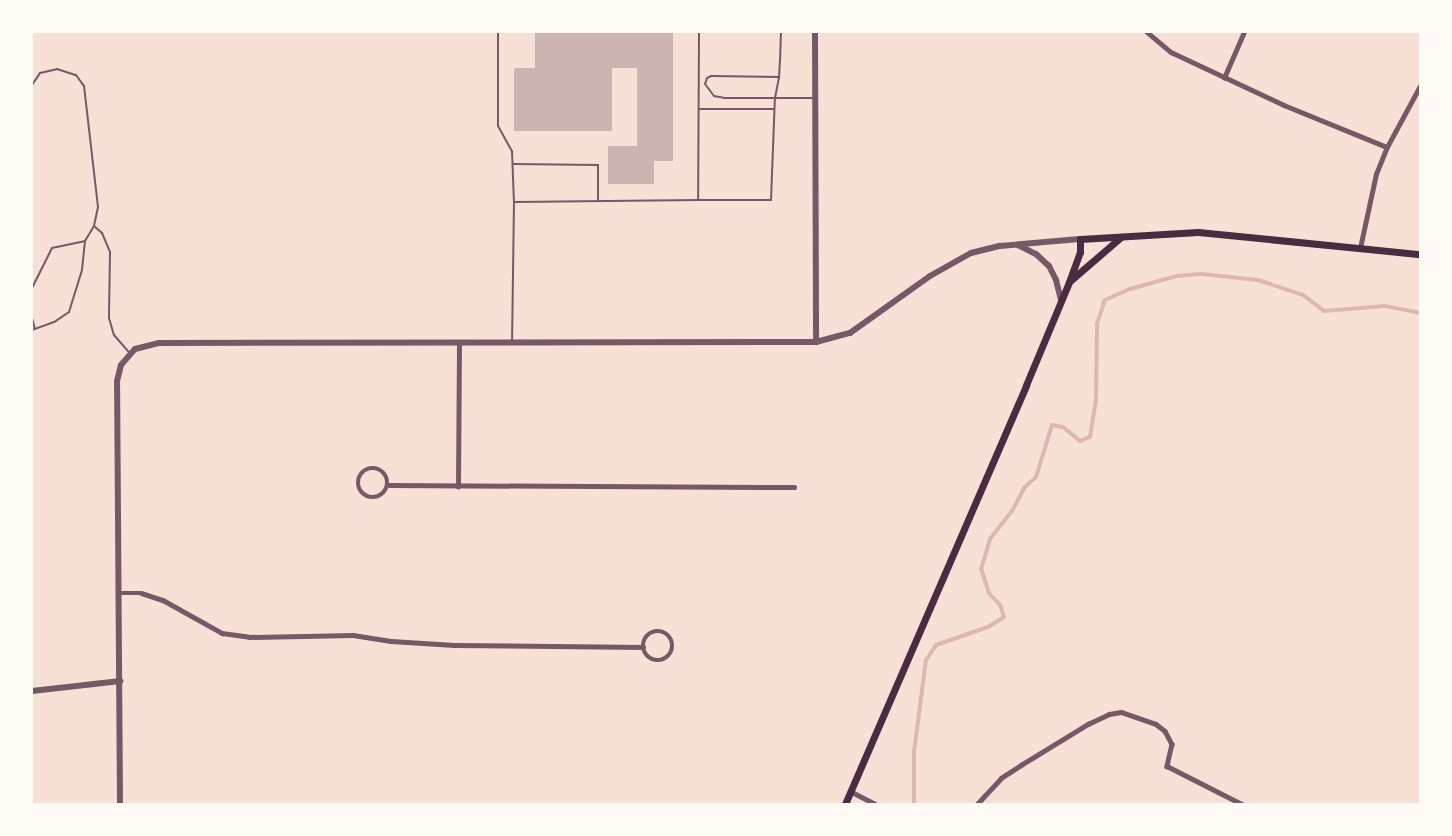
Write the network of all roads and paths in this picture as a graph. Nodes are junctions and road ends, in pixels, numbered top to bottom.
1 (498, 32) edge
2 (699, 32) edge
3 (781, 32) edge
4 (815, 32) edge
5 (1147, 32) edge
6 (1244, 32) edge
7 (779, 76) junction
8 (1224, 78) junction
9 (32, 85) edge
10 (1420, 86) edge
11 (775, 98) junction
12 (815, 98) junction
13 (699, 109) junction
14 (774, 109) junction
15 (1386, 147) junction
16 (513, 164) junction
17 (698, 200) junction
18 (514, 202) junction
19 (598, 202) junction
20 (94, 226) junction
21 (1123, 236) junction
22 (1080, 239) junction
23 (85, 241) junction
24 (1017, 244) junction
25 (1360, 248) junction
26 (1420, 255) edge
27 (1069, 282) junction
28 (32, 288) edge
29 (1061, 300) junction
30 (32, 318) edge
31 (33, 329) edge
32 (816, 342) junction
33 (459, 344) junction
34 (512, 344) junction
35 (130, 353) junction
36 (389, 485) junction
37 (794, 487) dead end
38 (458, 488) junction
39 (119, 593) junction
40 (643, 647) junction
41 (120, 681) junction
42 (32, 691) edge
43 (850, 791) junction
44 (120, 804) edge
45 (844, 804) edge
46 (875, 804) edge
47 (977, 804) edge
48 (1242, 804) edge

1 - 16 lane
2 - 13 lane
3 - 7 lane
4 - 12 street
5 - 8 street
6 - 8 street
7 - 11 lane
7 - 11 lane
8 - 15 street
9 - 20 lane
10 - 15 street
11 - 12 lane
11 - 14 lane
12 - 32 street
13 - 14 lane
13 - 17 lane
14 - 17 lane
15 - 25 street
16 - 18 lane
16 - 19 lane
17 - 19 lane
18 - 19 lane
18 - 34 lane
20 - 23 lane
20 - 35 lane
21 - 22 main road
21 - 25 main road
21 - 27 main road
22 - 24 street
22 - 27 main road
23 - 28 lane
23 - 31 lane
24 - 29 street
24 - 32 street
25 - 26 main road
27 - 29 main road
29 - 43 main road
30 - 31 lane
32 - 34 street
33 - 34 street
33 - 35 street
33 - 38 street
35 - 39 street
36 - 36 street
36 - 38 street
37 - 38 street
39 - 40 street
39 - 41 street
40 - 40 street
41 - 42 street
41 - 44 street
43 - 45 main road
43 - 46 street
47 - 48 street

